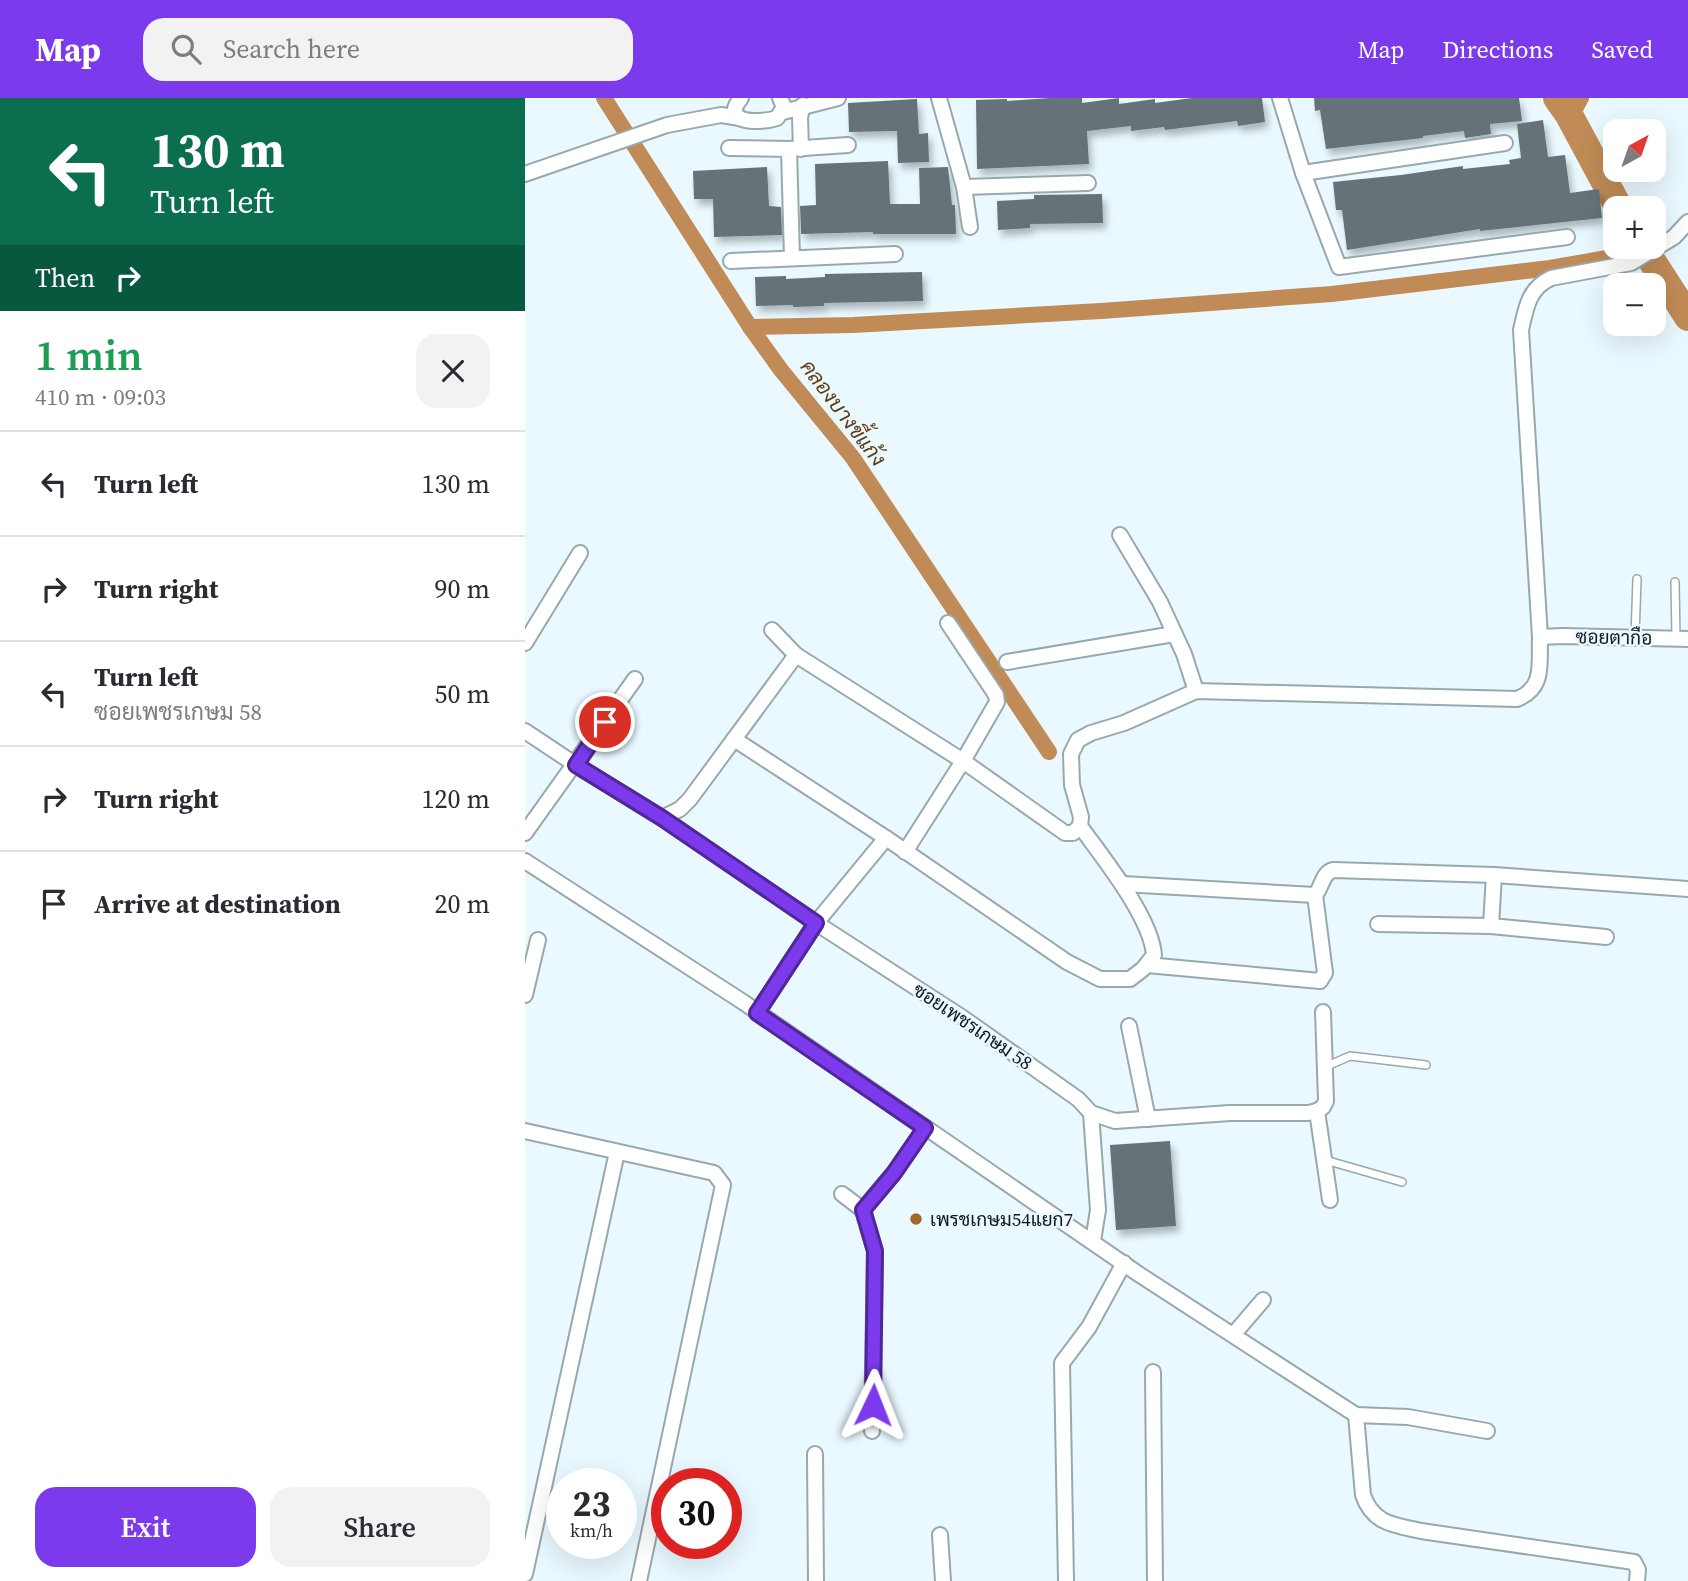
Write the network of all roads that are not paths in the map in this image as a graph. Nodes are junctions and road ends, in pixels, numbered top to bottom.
1 (838, 98) edge
2 (939, 98) edge
3 (1280, 98) edge
4 (739, 100) edge
5 (781, 103) edge
6 (800, 106) junction
7 (721, 115) junction
8 (740, 118) junction
9 (1505, 144) dead end
10 (848, 145) dead end
11 (729, 148) dead end
12 (795, 149) junction
13 (525, 173) edge
14 (1303, 173) junction
15 (1088, 183) dead end
16 (964, 187) junction
17 (1688, 222) edge
18 (970, 227) dead end
19 (1567, 237) dead end
20 (895, 254) dead end
21 (792, 258) junction
22 (731, 261) dead end
23 (1120, 535) dead end
24 (580, 553) dead end
25 (1637, 579) dead end
26 (1675, 582) dead end
27 (948, 623) dead end
28 (772, 630) dead end
29 (1174, 634) junction
30 (1540, 637) junction
31 (1635, 637) junction
32 (1682, 638) edge
33 (525, 643) edge
34 (796, 655) junction
35 (1007, 662) dead end
36 (635, 679) dead end
37 (1196, 691) junction
38 (525, 731) edge
39 (734, 739) junction
40 (963, 761) junction
41 (576, 765) junction
42 (662, 818) junction
43 (1080, 826) junction
44 (525, 833) edge
45 (886, 838) junction
46 (905, 852) junction
47 (525, 861) edge
48 (1494, 875) junction
49 (1123, 884) junction
50 (1688, 889) edge
51 (1315, 895) junction
52 (816, 923) junction
53 (1378, 924) dead end
54 (1491, 926) junction
55 (1606, 937) dead end
56 (538, 940) dead end
57 (1147, 965) junction
58 (525, 995) edge
59 (1323, 1012) dead end
60 (757, 1013) junction
61 (1129, 1026) dead end
62 (1426, 1065) dead end
63 (1325, 1067) junction
64 (1317, 1111) junction
65 (1091, 1113) junction
66 (1148, 1119) junction
67 (925, 1128) junction
68 (525, 1131) edge
69 (617, 1152) junction
70 (1324, 1160) junction
71 (1402, 1182) dead end
72 (842, 1194) dead end
73 (1331, 1200) dead end
74 (863, 1210) junction
75 (1093, 1241) junction
76 (1124, 1263) junction
77 (1263, 1300) dead end
78 (1233, 1335) junction
79 (1153, 1373) dead end
80 (1356, 1415) junction
81 (872, 1431) dead end
82 (1487, 1431) dead end
83 (815, 1454) dead end
84 (940, 1535) dead end
85 (525, 1574) edge
86 (639, 1581) edge
87 (816, 1581) edge
88 (943, 1581) edge
89 (1066, 1581) edge
90 (1154, 1581) edge
91 (1637, 1581) edge

1 - 6 street
2 - 16 street
3 - 14 street
4 - 7 street
4 - 8 street
5 - 6 street
5 - 8 street
6 - 12 street
7 - 8 street
7 - 13 street
9 - 14 street
10 - 12 street
11 - 12 street
12 - 21 street
14 - 19 street
15 - 16 street
16 - 18 street
17 - 30 street
20 - 21 street
21 - 22 street
23 - 29 street
24 - 33 street
25 - 31 lane
26 - 32 lane
27 - 40 street
28 - 34 street
29 - 35 street
29 - 37 street
30 - 31 street, ซอยตากือ
30 - 37 street
31 - 32 street, ซอยตากือ
34 - 39 street
34 - 40 street
36 - 41 street
37 - 43 street
38 - 41 street, ซอยเพชรเกษม 58
39 - 42 street
39 - 45 street
40 - 43 street
40 - 46 street
41 - 42 street, ซอยเพชรเกษม 58
41 - 44 street
42 - 52 street, ซอยเพชรเกษม 58
43 - 49 street
45 - 46 street
45 - 52 street
46 - 57 street
47 - 60 street
48 - 50 street
48 - 51 street
48 - 54 street
49 - 51 street
49 - 57 street
51 - 57 street
52 - 60 street
52 - 65 street, ซอยเพชรเกษม 58
53 - 54 street
54 - 55 street
56 - 58 street
59 - 63 street
60 - 67 street
61 - 66 street
62 - 63 lane
63 - 64 street
64 - 66 street, ซอยเพชรเกษม 58
64 - 70 street
65 - 66 street, ซอยเพชรเกษม 58
65 - 75 street
67 - 74 street
67 - 75 street
68 - 69 street
69 - 85 street
69 - 86 street
70 - 71 lane
70 - 73 street
72 - 74 street
74 - 81 street
75 - 76 street
76 - 78 street
76 - 89 street
77 - 78 street
78 - 80 street
79 - 90 street
80 - 82 street
80 - 91 street
83 - 87 street
84 - 88 street

